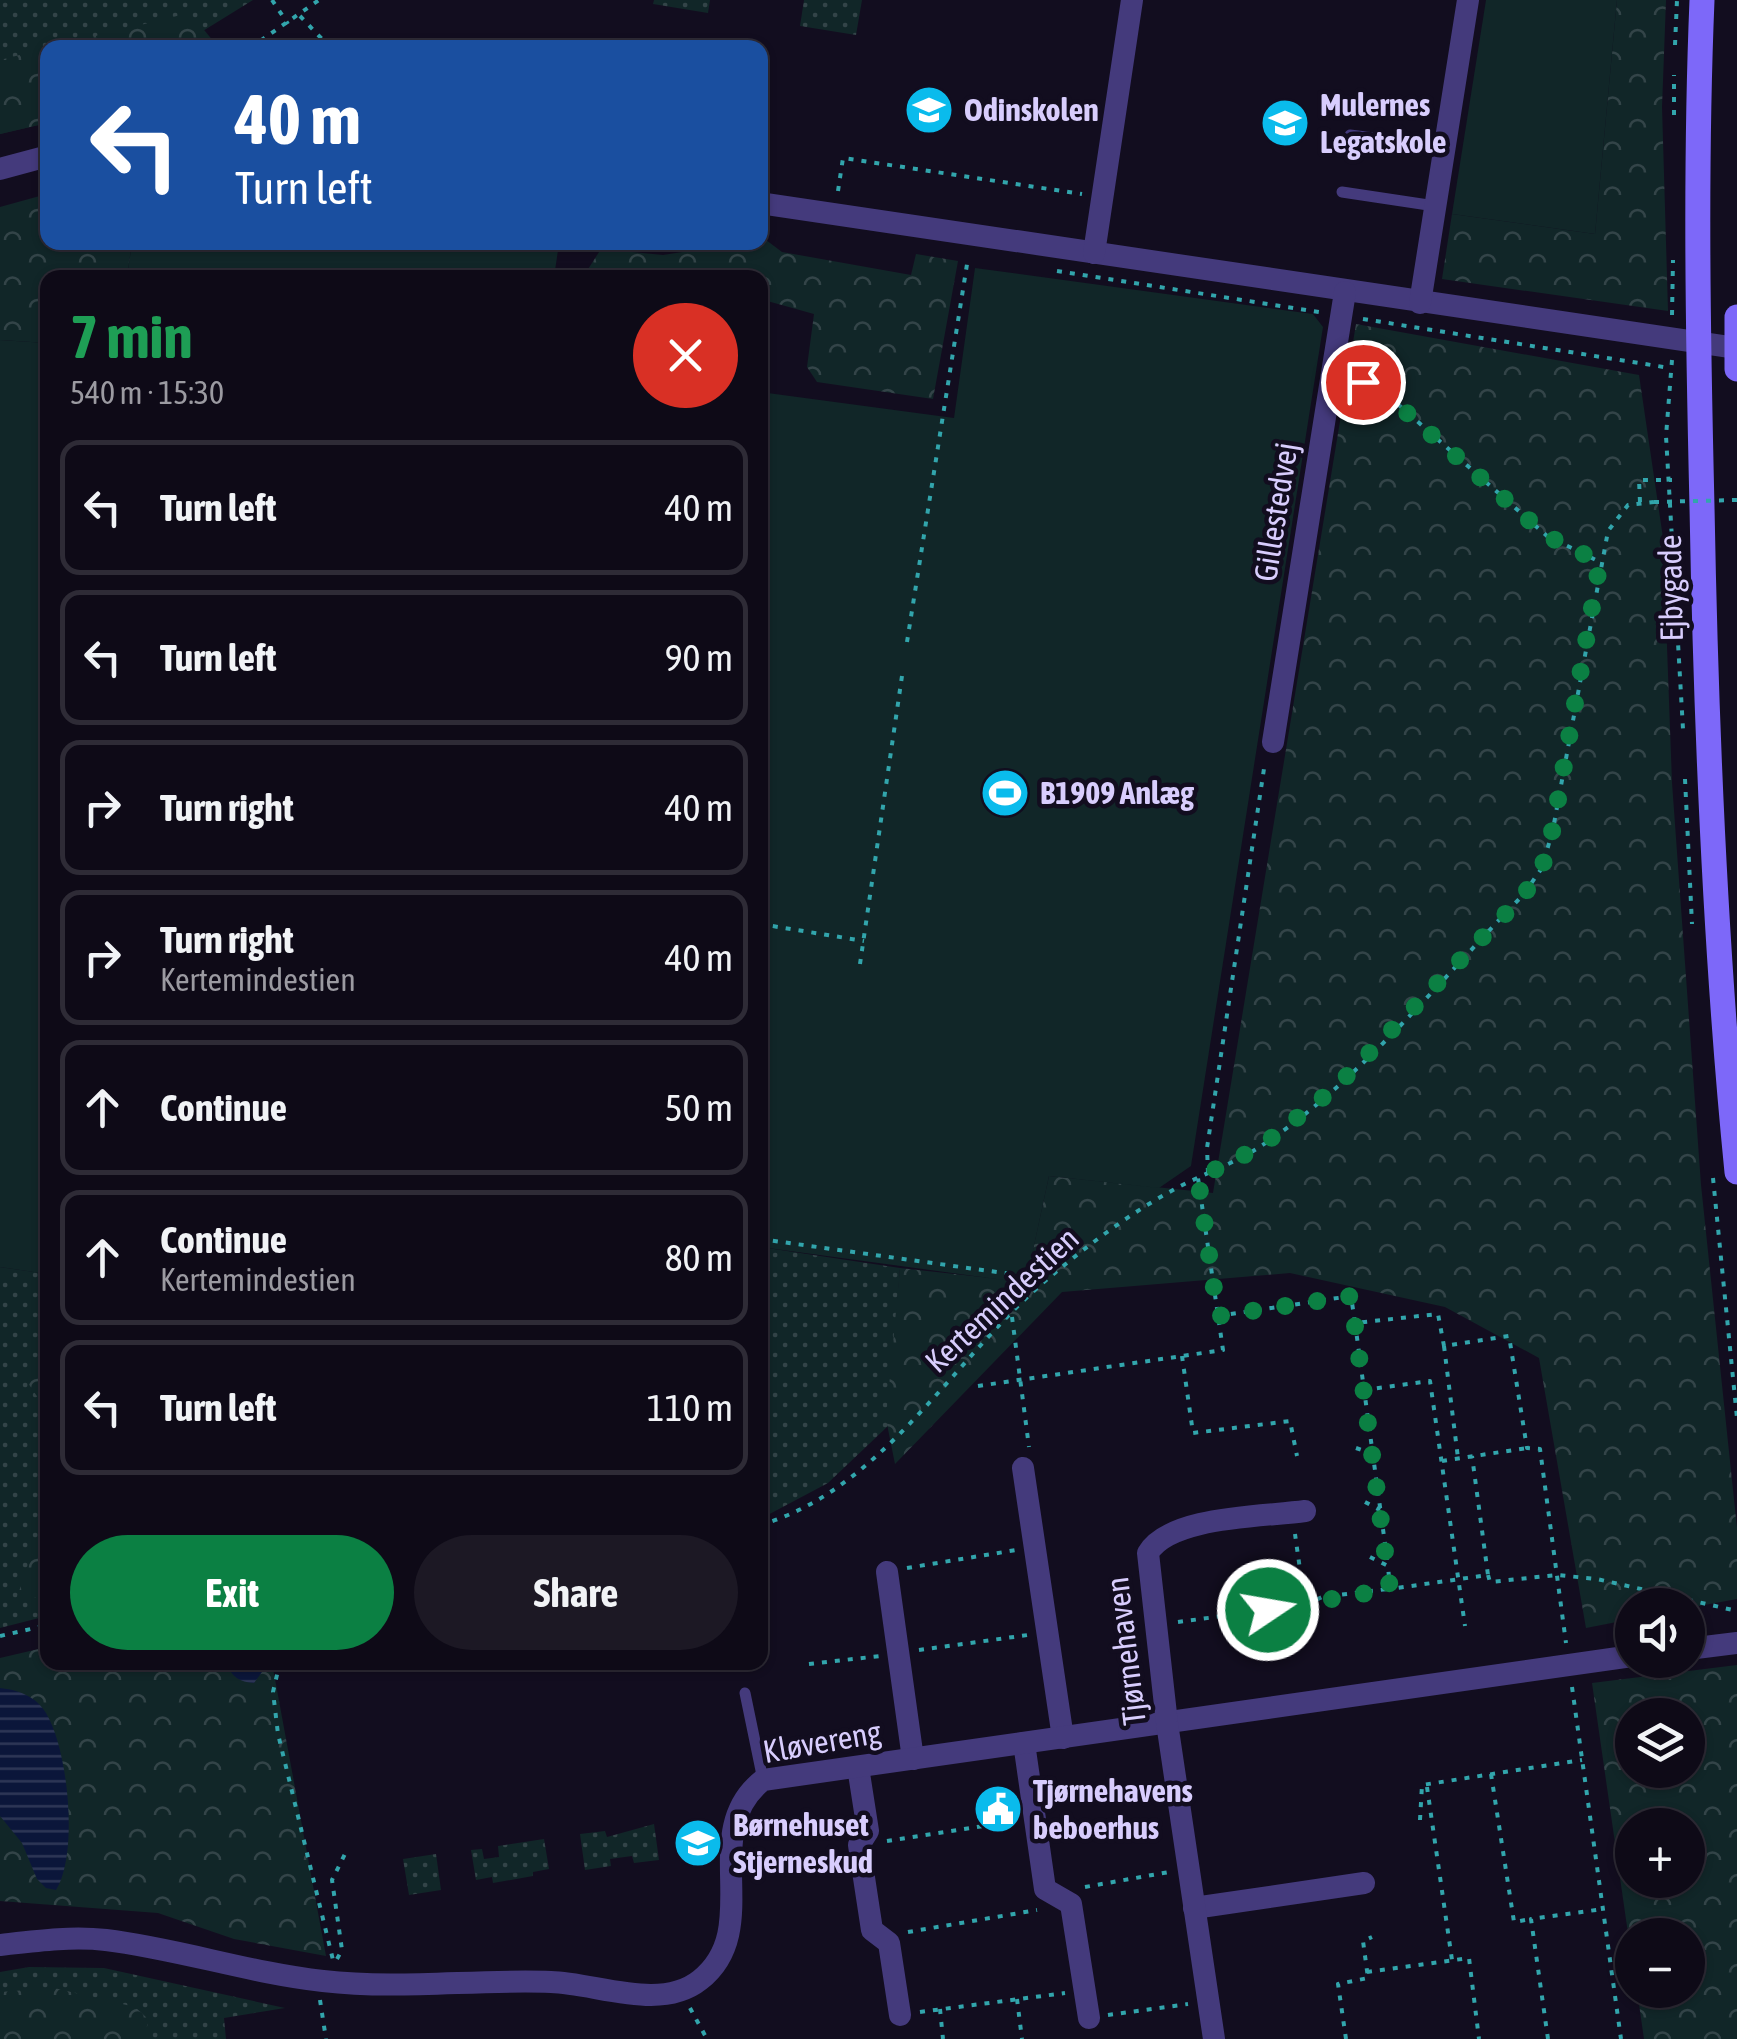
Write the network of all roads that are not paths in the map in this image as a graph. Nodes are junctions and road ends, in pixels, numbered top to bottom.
1 (1132, 0) edge
2 (1468, 0) edge
3 (1702, 0) edge
4 (1350, 135) dead end
5 (1445, 146) junction
6 (40, 158) edge
7 (0, 169) edge
8 (1342, 192) dead end
9 (768, 204) edge
10 (1436, 206) junction
11 (1094, 254) junction
12 (1345, 292) junction
13 (1420, 303) junction
14 (1737, 317) edge
15 (1698, 344) junction
16 (1736, 348) edge
17 (1737, 369) edge
18 (1269, 751) road end
19 (1737, 1172) edge
20 (1024, 1468) road end
21 (1298, 1512) road end
22 (888, 1572) road end
23 (1737, 1643) edge
24 (1705, 1647) edge
25 (1615, 1658) edge
26 (745, 1693) dead end
27 (1167, 1723) junction
28 (1064, 1738) junction
29 (1024, 1743) junction
30 (914, 1759) junction
31 (858, 1767) junction
32 (763, 1780) junction
33 (1364, 1883) dead end
34 (1194, 1908) junction
35 (0, 1945) edge
36 (900, 2014) road end
37 (1089, 2018) road end
38 (1214, 2039) edge

1 - 11 street
2 - 5 street
3 - 15 main road, Ejbygade
4 - 5 lane
5 - 10 street
6 - 7 street
8 - 10 lane
9 - 11 street
10 - 13 street
11 - 12 street
12 - 13 street
12 - 18 street, Gillestedvej
13 - 15 street
14 - 16 main road
15 - 16 street
15 - 19 main road, Ejbygade
16 - 17 main road
20 - 28 street
21 - 27 street, Tjørnehaven
22 - 30 street
23 - 24 street
25 - 27 street, Kløvereng
26 - 32 lane
27 - 28 street, Kløvereng
27 - 34 street, Tjørnehaven
28 - 29 street, Kløvereng
29 - 30 street, Kløvereng
29 - 37 street
30 - 31 street, Kløvereng
31 - 32 street, Kløvereng
31 - 36 street
32 - 35 street, Kløvereng
33 - 34 street
34 - 38 street, Tjørnehaven

